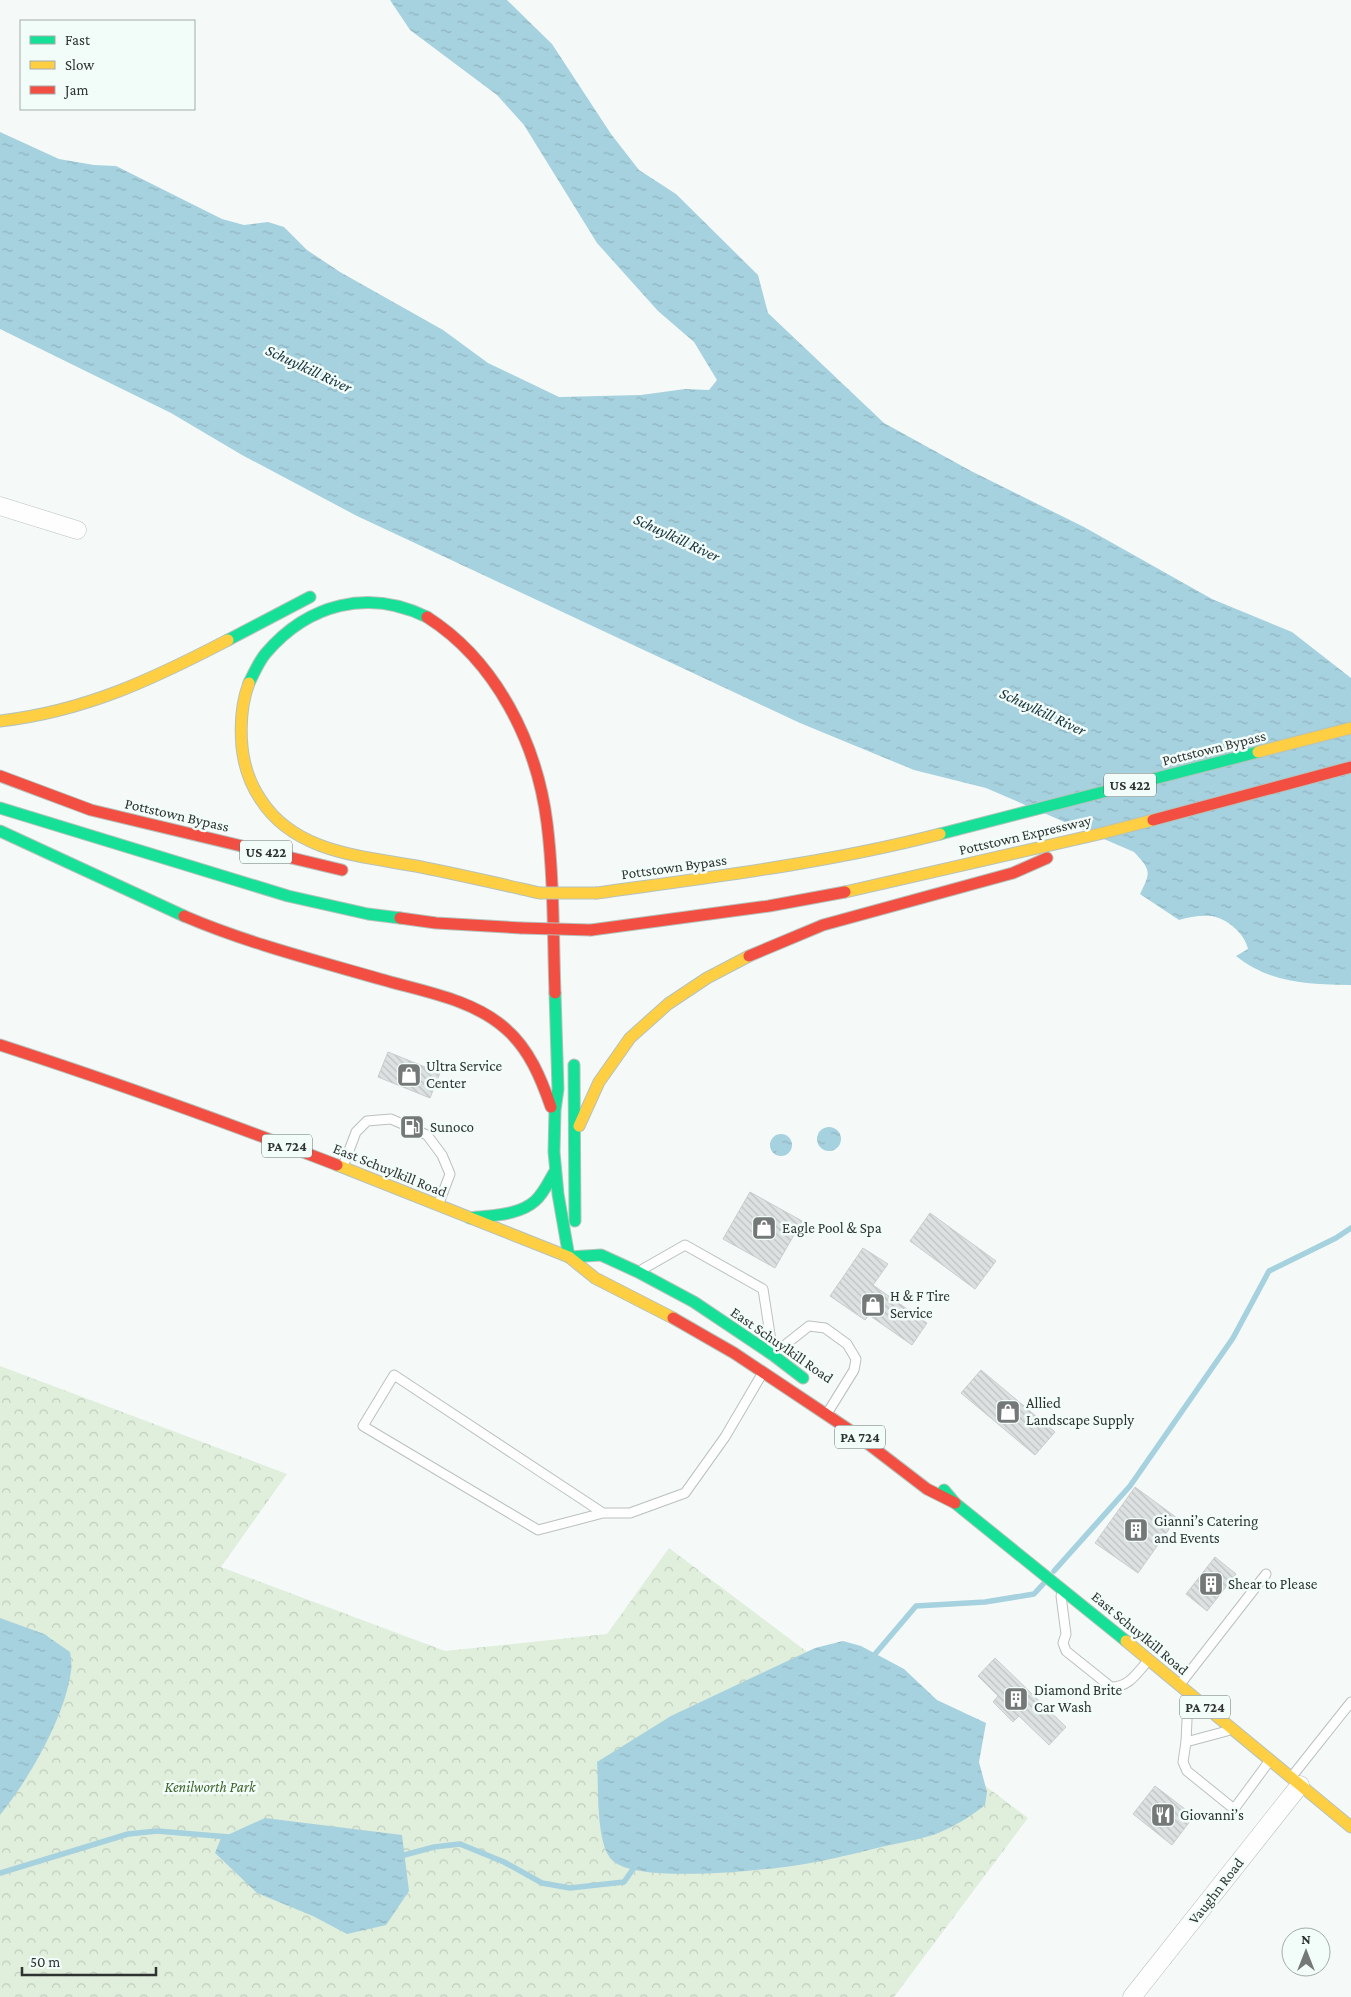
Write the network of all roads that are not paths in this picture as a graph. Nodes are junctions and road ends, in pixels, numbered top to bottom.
1 (0, 506) edge
2 (77, 530) dead end
3 (323, 593) dead end
4 (0, 721) edge
5 (1351, 728) edge
6 (1351, 767) edge
7 (0, 776) edge
8 (0, 808) edge
9 (0, 831) edge
10 (1103, 833) junction
11 (353, 872) dead end
12 (567, 878) dead end
13 (456, 886) dead end
14 (540, 893) junction
15 (570, 944) dead end
16 (0, 1045) edge
17 (574, 1057) dead end
18 (553, 1114) junction
19 (576, 1133) junction
20 (343, 1167) junction
21 (555, 1171) junction
22 (438, 1205) junction
23 (470, 1218) junction
24 (569, 1257) junction
25 (638, 1272) junction
26 (773, 1355) junction
27 (764, 1372) junction
28 (814, 1386) dead end
29 (827, 1414) junction
30 (937, 1481) dead end
31 (955, 1502) junction
32 (603, 1513) junction
33 (1266, 1574) dead end
34 (1060, 1586) junction
35 (1148, 1660) junction
36 (1179, 1685) junction
37 (1189, 1693) junction
38 (1351, 1702) edge
39 (1232, 1729) junction
40 (1186, 1742) junction
41 (1270, 1760) junction
42 (1296, 1781) junction
43 (1351, 1827) edge
44 (1132, 1997) edge

1 - 2 street
3 - 4 main road
5 - 14 main road, Pottstown Bypass / US 422, bridge
6 - 10 main road, US 422
7 - 11 main road, Pottstown Bypass / US 422
8 - 10 main road, Pottstown Expressway / US 422, bridge
9 - 18 main road
10 - 19 main road
12 - 15 main road
13 - 14 main road, Pottstown Bypass / US 422
14 - 18 main road
16 - 20 main road, East Schuylkill Road / PA 724
17 - 19 main road
18 - 21 main road
19 - 24 main road
20 - 22 main road, East Schuylkill Road / PA 724
20 - 22 lane
21 - 23 main road
21 - 24 main road
22 - 23 main road, East Schuylkill Road / PA 724
23 - 24 main road, East Schuylkill Road / PA 724
24 - 25 main road, East Schuylkill Road / PA 724
24 - 27 main road, East Schuylkill Road / PA 724
25 - 26 main road, East Schuylkill Road / PA 724
25 - 26 lane
26 - 27 lane
26 - 28 main road, East Schuylkill Road / PA 724
26 - 29 lane
27 - 29 main road, East Schuylkill Road / PA 724
27 - 32 lane
29 - 31 main road, East Schuylkill Road / PA 724
30 - 31 main road, East Schuylkill Road / PA 724
31 - 34 main road, East Schuylkill Road / PA 724
32 - 32 lane
33 - 36 lane
34 - 35 main road, East Schuylkill Road / PA 724
34 - 35 lane
35 - 36 main road, East Schuylkill Road / PA 724
36 - 37 main road, East Schuylkill Road / PA 724
37 - 39 main road, East Schuylkill Road / PA 724
37 - 40 lane
38 - 42 lane
39 - 40 lane
39 - 41 main road, East Schuylkill Road / PA 724
40 - 41 lane
41 - 42 main road, East Schuylkill Road / PA 724
42 - 43 main road, East Schuylkill Road / PA 724
42 - 44 street, Vaughn Road

